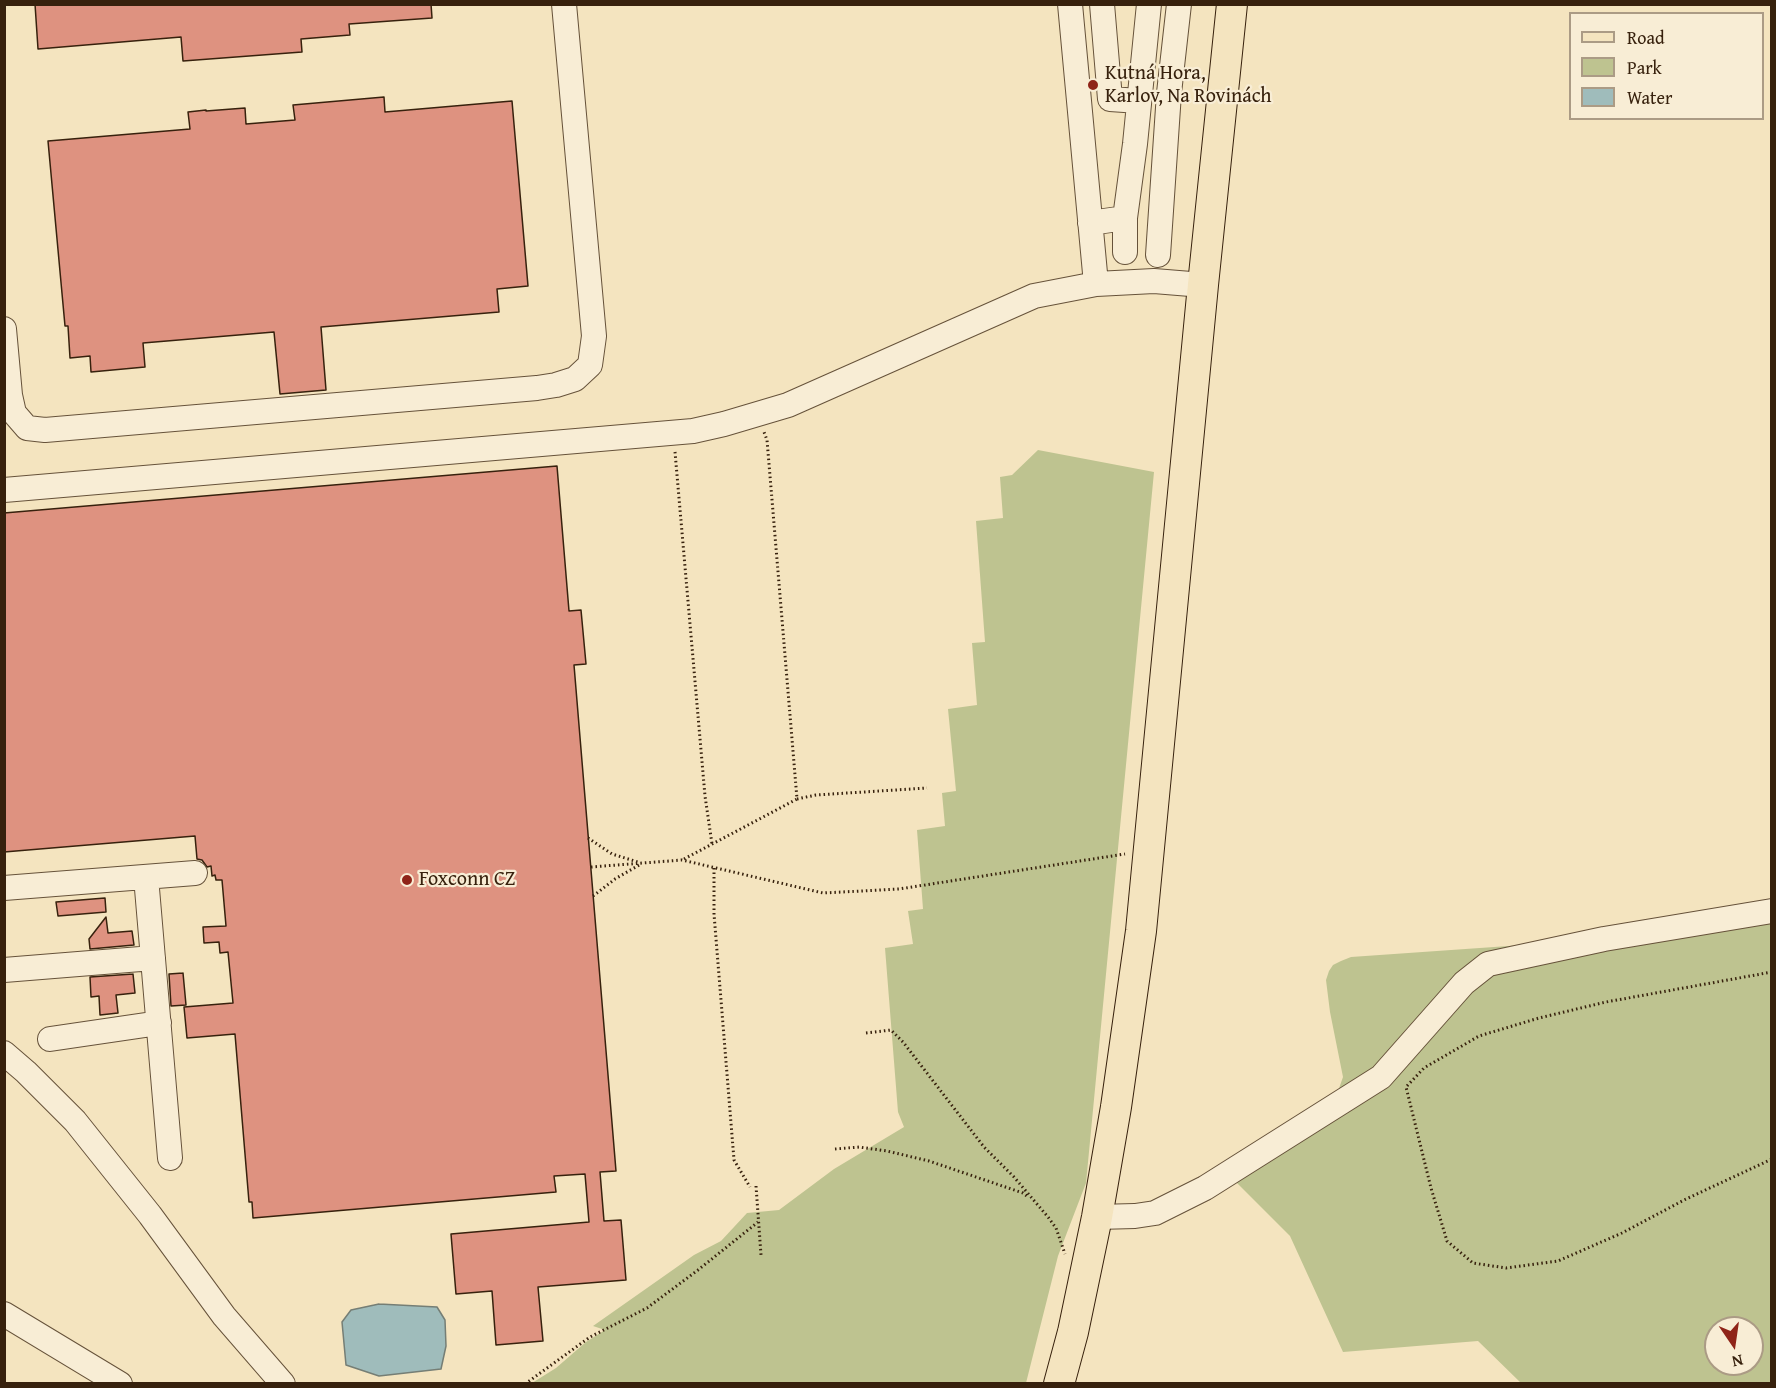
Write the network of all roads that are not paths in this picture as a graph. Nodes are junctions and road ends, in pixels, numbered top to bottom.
1 (564, 4) edge
2 (1070, 4) edge
3 (1102, 4) edge
4 (1112, 4) edge
5 (1149, 4) edge
6 (1179, 4) edge
7 (1232, 4) edge
8 (1105, 33) junction
9 (1139, 101) junction
10 (1125, 218) junction
11 (1090, 223) junction
12 (1125, 252) dead end
13 (1158, 255) dead end
14 (1096, 284) junction
15 (1203, 285) junction
16 (4, 329) edge
17 (4, 490) edge
18 (195, 873) dead end
19 (146, 877) junction
20 (4, 888) edge
21 (1772, 910) edge
22 (153, 958) junction
23 (4, 970) edge
24 (159, 1023) junction
25 (50, 1039) dead end
26 (4, 1053) edge
27 (170, 1158) dead end
28 (1097, 1217) junction
29 (4, 1314) edge
30 (120, 1383) edge
31 (283, 1383) edge
32 (1059, 1383) edge

1 - 16 street
2 - 11 street
3 - 8 street
4 - 8 street
5 - 9 street
6 - 13 street
7 - 15 main road
8 - 9 street
9 - 10 street
10 - 11 street
10 - 12 street
11 - 14 street
14 - 15 street
14 - 17 street
15 - 28 main road
18 - 19 street
19 - 20 street
19 - 22 street
21 - 28 street
22 - 23 street
22 - 24 street
24 - 25 street
24 - 27 street
26 - 31 street
28 - 32 main road
29 - 30 street

